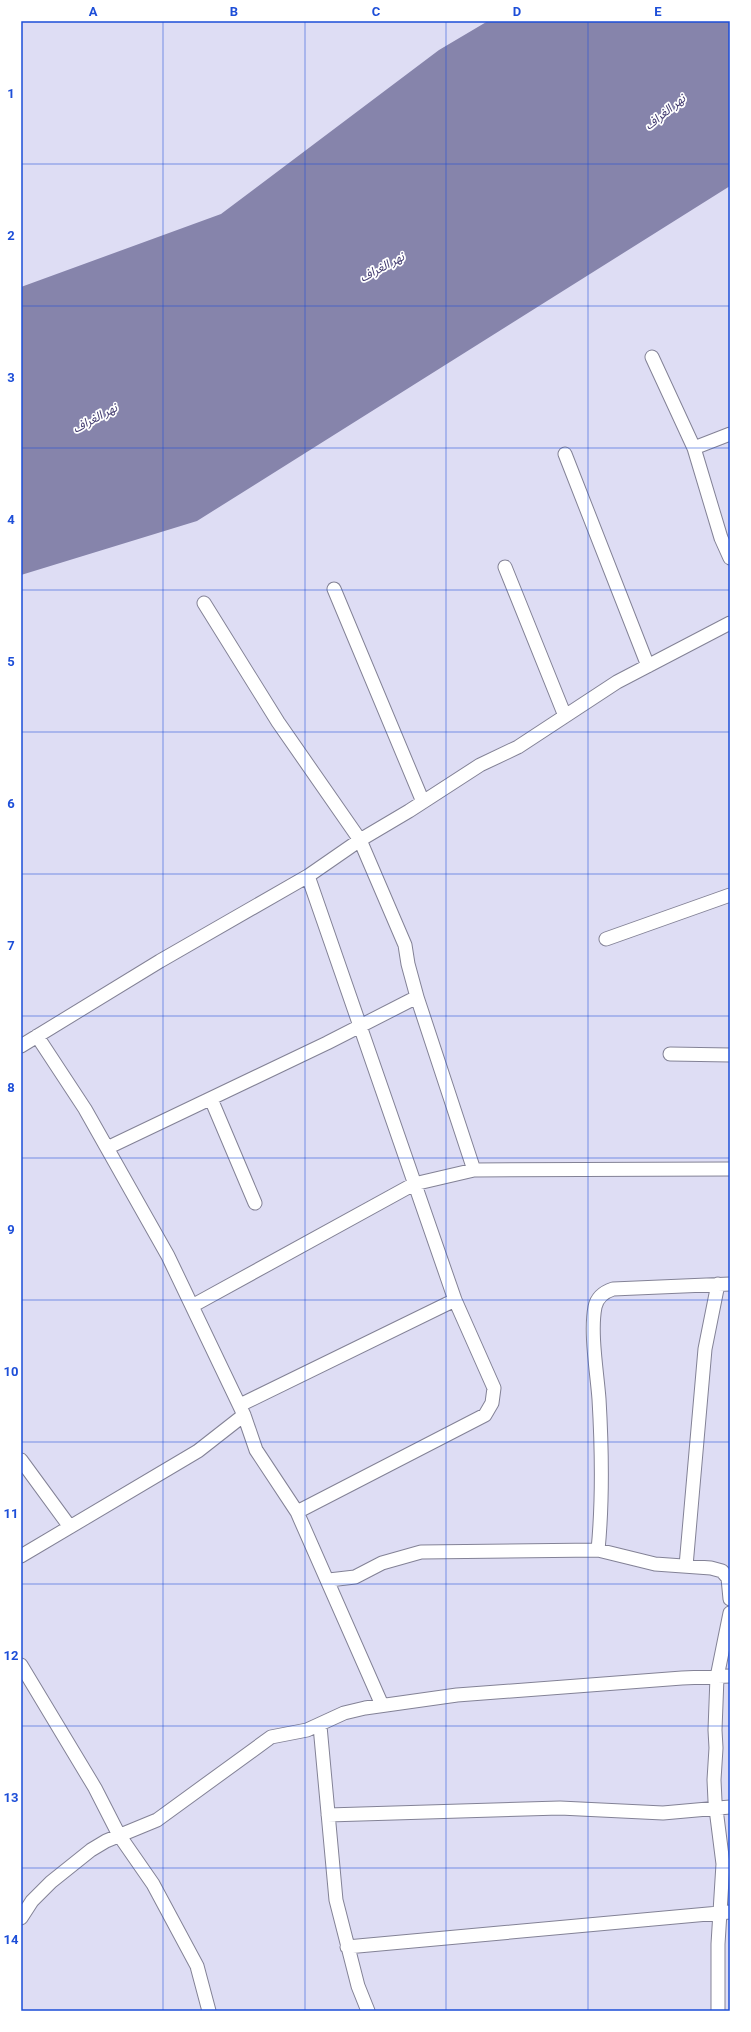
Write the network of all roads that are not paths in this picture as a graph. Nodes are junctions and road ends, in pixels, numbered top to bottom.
1 (652, 357) dead end
2 (730, 434) edge
3 (694, 448) junction
4 (565, 454) dead end
5 (730, 558) edge
6 (505, 567) dead end
7 (334, 590) dead end
8 (204, 603) dead end
9 (730, 623) edge
10 (648, 666) junction
11 (565, 716) junction
12 (423, 802) junction
13 (360, 840) junction
14 (308, 876) junction
15 (730, 895) edge
16 (606, 939) dead end
17 (417, 997) junction
18 (360, 1027) junction
19 (37, 1036) junction
20 (21, 1046) edge
21 (670, 1054) dead end
22 (730, 1055) edge
23 (211, 1099) junction
24 (107, 1148) junction
25 (730, 1169) edge
26 (474, 1170) junction
27 (414, 1184) junction
28 (255, 1203) dead end
29 (724, 1284) edge
30 (455, 1300) junction
31 (192, 1306) junction
32 (242, 1410) junction
33 (21, 1460) edge
34 (297, 1512) junction
35 (70, 1527) junction
36 (598, 1550) junction
37 (21, 1556) edge
38 (686, 1566) junction
39 (329, 1580) junction
40 (730, 1599) edge
41 (730, 1613) edge
42 (21, 1664) edge
43 (724, 1677) edge
44 (382, 1705) junction
45 (320, 1726) junction
46 (730, 1807) edge
47 (716, 1809) junction
48 (328, 1815) junction
49 (119, 1835) junction
50 (725, 1912) edge
51 (21, 1918) edge
52 (347, 1947) junction
53 (209, 2011) edge
54 (368, 2011) edge
55 (718, 2011) edge

1 - 3 street
2 - 3 street
3 - 5 street
4 - 10 street
6 - 11 street
7 - 12 street
8 - 13 street
9 - 10 street
10 - 11 street
11 - 12 street
12 - 13 street
13 - 14 street
13 - 17 street
14 - 18 street
14 - 19 street
15 - 16 street
17 - 18 street
17 - 26 street
18 - 23 street
18 - 27 street
19 - 20 street
19 - 24 street
21 - 22 street
23 - 24 street
23 - 28 street
24 - 31 street
25 - 26 street
26 - 27 street
27 - 30 street
27 - 31 street
29 - 36 street
29 - 38 street
30 - 32 street
30 - 34 street
31 - 32 street
32 - 34 street
32 - 35 street
33 - 35 street
34 - 39 street
35 - 37 street
36 - 38 street
36 - 39 street
38 - 40 street
39 - 44 street
41 - 43 street
42 - 49 street
43 - 44 street
43 - 47 street
44 - 45 street
45 - 48 street
45 - 49 street
46 - 47 street
47 - 48 street
47 - 50 street
48 - 52 street
49 - 51 street
49 - 53 street
50 - 52 street
50 - 55 street
52 - 54 street

